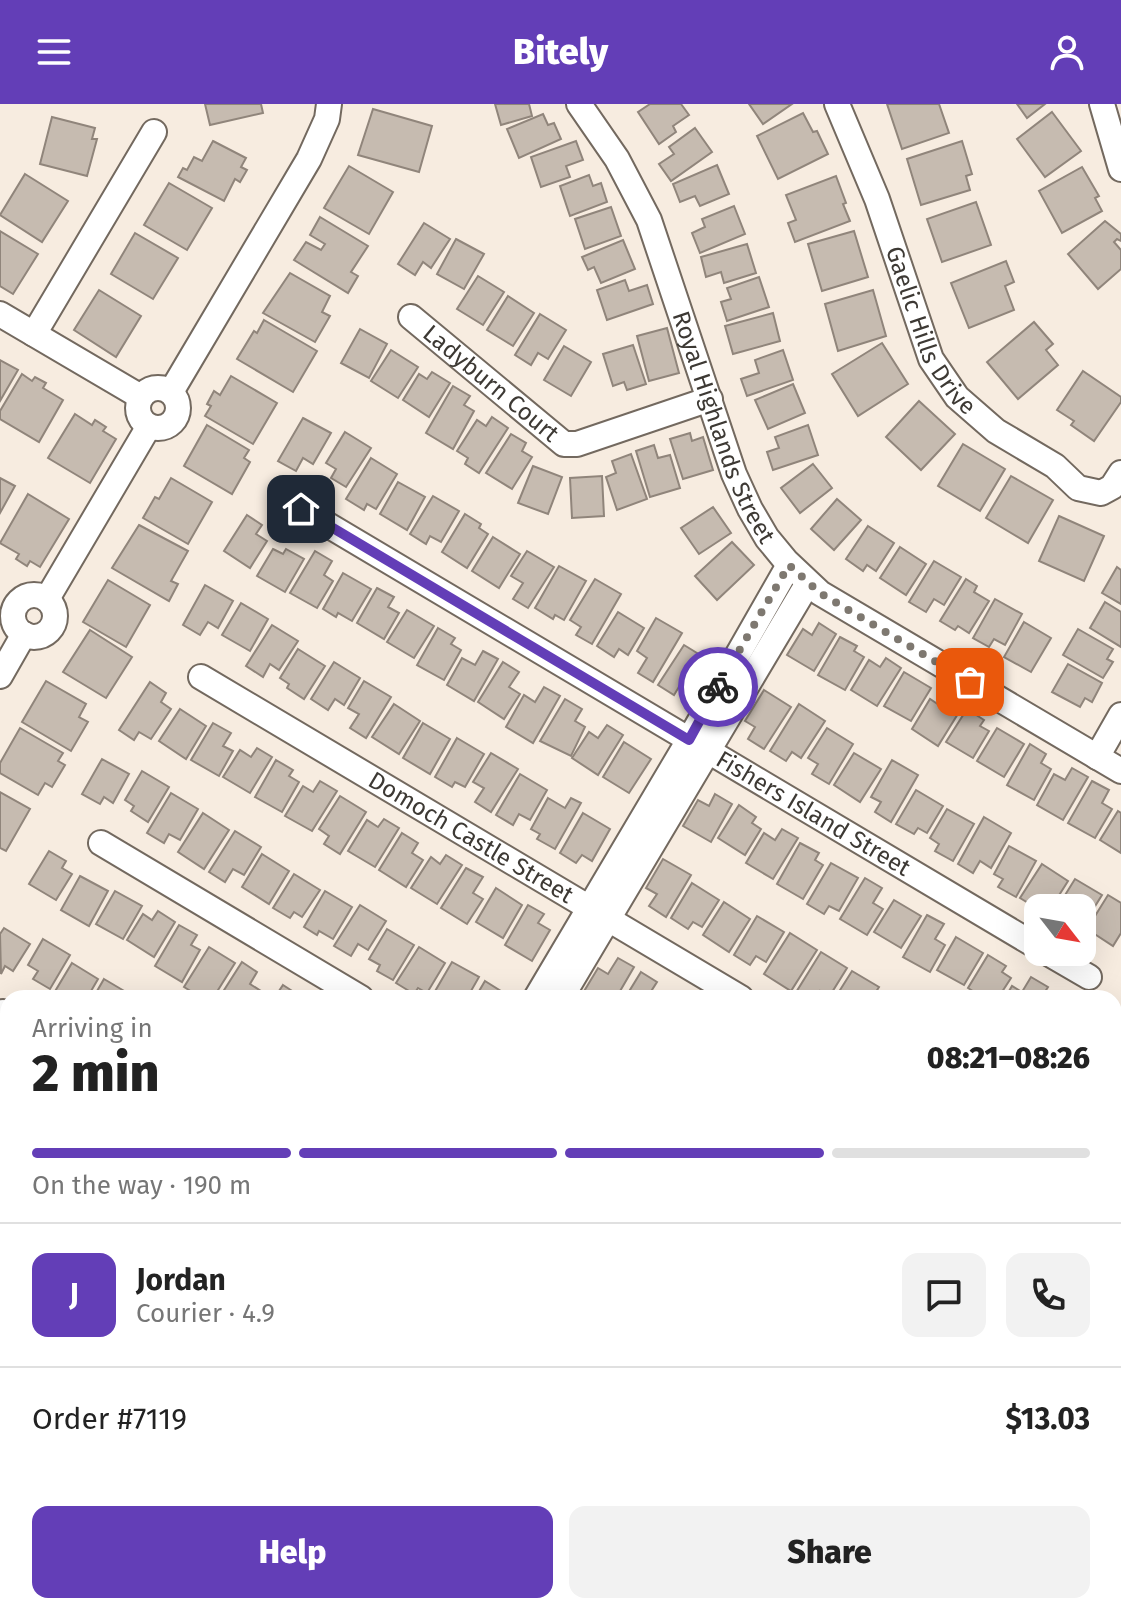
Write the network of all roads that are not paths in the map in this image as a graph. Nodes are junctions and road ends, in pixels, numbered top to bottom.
1 (329, 104) edge
2 (579, 104) edge
3 (837, 104) edge
4 (1102, 104) edge
5 (154, 132) dead end
6 (1121, 169) edge
7 (0, 314) edge
8 (411, 317) dead end
9 (34, 334) junction
10 (171, 392) junction
11 (141, 397) junction
12 (710, 399) junction
13 (149, 426) junction
14 (1121, 473) edge
15 (301, 509) dead end
16 (789, 565) junction
17 (808, 583) junction
18 (47, 599) junction
19 (8, 602) edge
20 (24, 634) junction
21 (0, 676) edge
22 (201, 677) dead end
23 (1121, 715) edge
24 (698, 745) junction
25 (1097, 757) junction
26 (1121, 771) edge
27 (101, 843) dead end
28 (598, 913) junction
29 (1024, 939) edge
30 (1070, 966) edge
31 (1089, 977) dead end
32 (348, 990) edge
33 (542, 990) edge
34 (564, 990) edge
35 (728, 990) edge

1 - 10 street
2 - 12 street, Royal Highlands Street
3 - 14 street, Gaelic Hills Drive
4 - 6 street
5 - 9 street
7 - 9 street
8 - 12 street, Ladyburn Court
9 - 11 street
10 - 11 street
10 - 13 street
11 - 13 street
12 - 16 street, Royal Highlands Street
13 - 18 street
15 - 24 street, Fishers Island Street
16 - 17 street, Royal Highlands Street
16 - 24 street
17 - 24 street
17 - 25 street, Royal Highlands Street
18 - 19 street
18 - 20 street
19 - 20 street
20 - 21 street
22 - 28 street, Domoch Castle Street
23 - 25 street
24 - 28 street
24 - 29 street, Fishers Island Street
25 - 26 street, Royal Highlands Street
27 - 32 street
28 - 33 street
28 - 34 street
28 - 35 street, Domoch Castle Street
30 - 31 street

